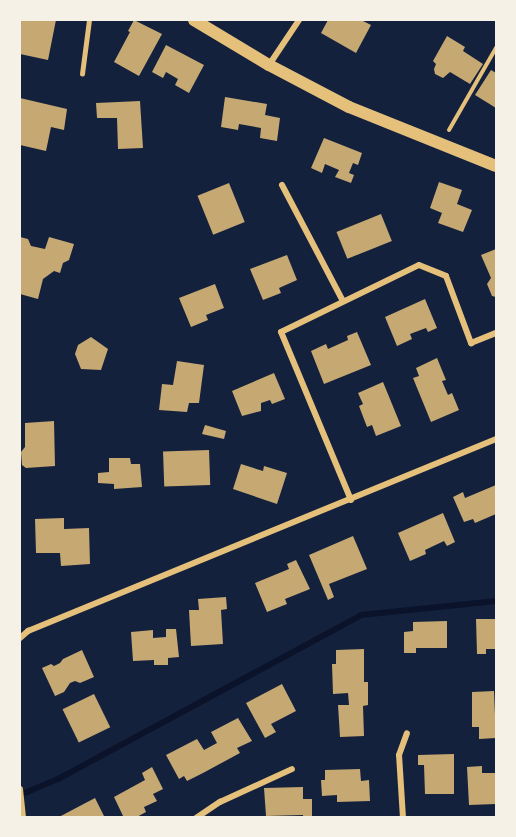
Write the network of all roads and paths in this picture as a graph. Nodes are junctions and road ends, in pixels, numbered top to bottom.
1 (89, 20) edge
2 (194, 20) edge
3 (299, 20) edge
4 (496, 48) edge
5 (269, 65) junction
6 (82, 74) dead end
7 (441, 145) junction
8 (496, 166) edge
9 (282, 185) dead end
10 (343, 301) junction
11 (496, 333) edge
12 (496, 439) edge
13 (351, 500) junction
14 (20, 638) edge
15 (407, 733) dead end
16 (292, 769) dead end
17 (20, 789) edge
18 (23, 818) edge
19 (196, 818) edge
20 (403, 818) edge

1 - 6 lane
2 - 5 main road
3 - 5 street
4 - 7 path
5 - 7 main road
7 - 8 main road
9 - 10 street
10 - 11 street
10 - 13 street
12 - 13 street
13 - 14 street
15 - 20 street
16 - 19 street
17 - 18 street

